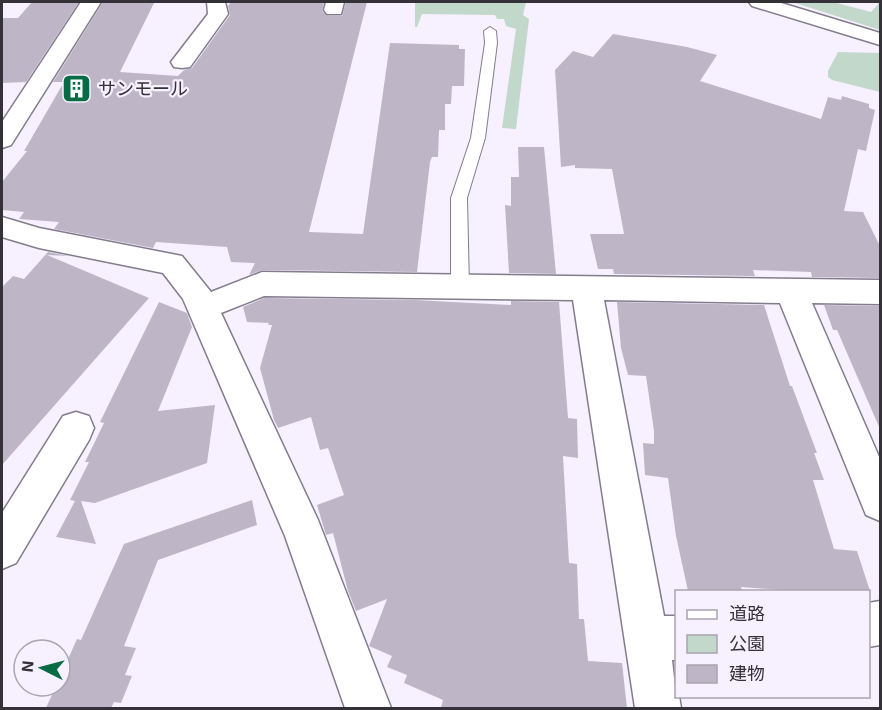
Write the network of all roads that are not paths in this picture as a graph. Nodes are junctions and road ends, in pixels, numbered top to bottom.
1 (91, 2) edge
2 (216, 2) edge
3 (759, 2) edge
4 (490, 31) dead end
5 (880, 39) edge
6 (182, 62) dead end
7 (2, 140) edge
8 (2, 227) edge
9 (460, 287) junction
10 (587, 289) junction
11 (791, 291) junction
12 (880, 292) edge
13 (202, 308) junction
14 (76, 428) dead end
15 (880, 502) edge
16 (2, 549) edge
17 (662, 638) edge
18 (368, 708) edge
19 (658, 708) edge

1 - 7 street
2 - 6 street
3 - 5 street
4 - 9 lane
8 - 13 street
9 - 10 street
9 - 13 street
10 - 11 street
10 - 17 street
11 - 12 street
11 - 15 street
13 - 18 street
14 - 16 street
17 - 19 street

